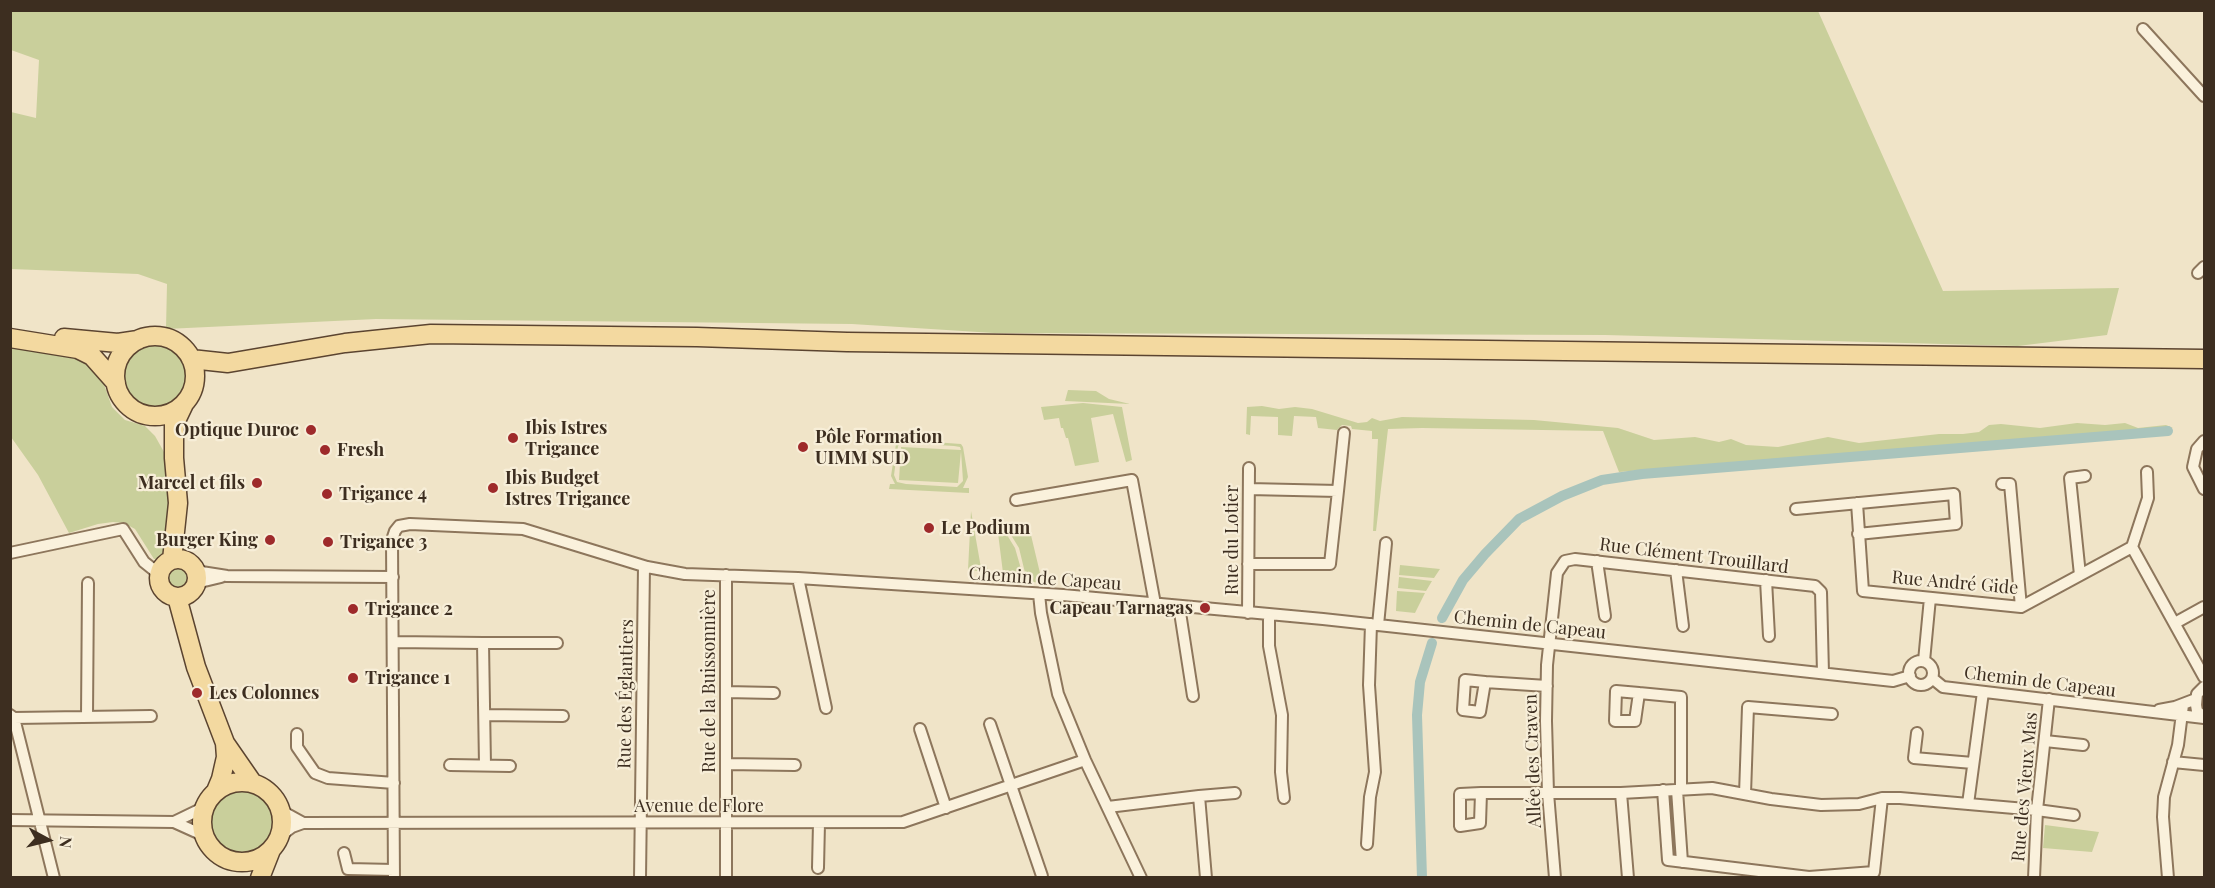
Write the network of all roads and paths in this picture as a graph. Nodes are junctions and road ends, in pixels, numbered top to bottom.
1 (2143, 29) dead end
2 (2205, 96) edge
3 (19, 339) edge
4 (138, 340) junction
5 (191, 359) junction
6 (2205, 359) edge
7 (228, 363) junction
8 (116, 382) junction
9 (193, 388) junction
10 (184, 404) junction
11 (142, 414) junction
12 (1344, 433) dead end
13 (2201, 445) edge
14 (174, 458) junction
15 (1249, 468) dead end
16 (2146, 472) dead end
17 (2085, 476) dead end
18 (2002, 484) dead end
19 (1249, 489) junction
20 (2205, 489) edge
21 (1338, 492) junction
22 (1016, 500) dead end
23 (1857, 503) junction
24 (1796, 509) dead end
25 (1858, 534) junction
26 (1386, 543) dead end
27 (2133, 547) junction
28 (10, 553) edge
29 (1598, 561) junction
30 (1248, 564) junction
31 (644, 566) junction
32 (1676, 570) junction
33 (159, 574) junction
34 (726, 575) junction
35 (2080, 575) junction
36 (186, 578) junction
37 (393, 578) junction
38 (798, 578) junction
39 (1766, 580) junction
40 (88, 583) dead end
41 (1040, 594) junction
42 (1930, 598) junction
43 (1155, 604) junction
44 (1179, 606) junction
45 (2020, 607) junction
46 (2205, 607) edge
47 (1248, 613) junction
48 (1269, 615) junction
49 (1605, 616) dead end
50 (2175, 623) junction
51 (1375, 625) junction
52 (1683, 626) dead end
53 (1769, 636) dead end
54 (393, 642) junction
55 (483, 643) junction
56 (557, 643) dead end
57 (1550, 644) junction
58 (1924, 662) junction
59 (1822, 673) junction
60 (1910, 676) junction
61 (2205, 676) edge
62 (1932, 678) junction
63 (1485, 682) dead end
64 (1547, 686) junction
65 (2205, 687) edge
66 (726, 692) junction
67 (774, 693) dead end
68 (1639, 693) dead end
69 (1983, 693) junction
70 (1193, 696) dead end
71 (2049, 699) junction
72 (2196, 699) junction
73 (2183, 705) junction
74 (826, 708) dead end
75 (2148, 712) junction
76 (1832, 714) dead end
77 (485, 715) junction
78 (12, 716) edge
79 (151, 716) dead end
80 (563, 716) dead end
81 (87, 717) junction
82 (2182, 717) junction
83 (2205, 718) edge
84 (990, 724) dead end
85 (920, 729) dead end
86 (1917, 733) dead end
87 (297, 734) dead end
88 (2045, 741) junction
89 (225, 743) junction
90 (2083, 746) dead end
91 (1086, 760) junction
92 (2173, 762) junction
93 (1973, 763) junction
94 (726, 764) junction
95 (450, 765) dead end
96 (485, 765) junction
97 (795, 765) dead end
98 (2205, 765) edge
99 (510, 766) dead end
100 (252, 782) junction
101 (394, 783) junction
102 (1012, 785) junction
103 (1663, 790) junction
104 (1679, 790) junction
105 (216, 791) junction
106 (1235, 793) dead end
107 (1481, 793) dead end
108 (1548, 793) junction
109 (1621, 793) junction
110 (1745, 794) junction
111 (1199, 796) junction
112 (1284, 798) dead end
113 (1882, 798) junction
114 (1968, 804) junction
115 (205, 807) junction
116 (1108, 807) junction
117 (946, 808) junction
118 (281, 809) junction
119 (2037, 810) junction
120 (2074, 815) dead end
121 (10, 820) edge
122 (40, 820) junction
123 (174, 822) junction
124 (640, 822) junction
125 (303, 823) junction
126 (394, 823) junction
127 (819, 823) junction
128 (726, 824) junction
129 (205, 836) junction
130 (276, 843) junction
131 (1367, 844) dead end
132 (344, 853) dead end
133 (232, 861) junction
134 (1682, 862) junction
135 (818, 868) dead end
136 (394, 874) edge
137 (1042, 876) dead end
138 (1809, 877) edge
139 (54, 878) edge
140 (247, 878) edge
141 (260, 878) edge
142 (640, 878) edge
143 (726, 878) edge
144 (1141, 878) edge
145 (1206, 878) edge
146 (1555, 878) edge
147 (1628, 878) edge
148 (2034, 878) edge
149 (2168, 878) edge

1 - 2 street
3 - 4 main road
3 - 8 main road
4 - 5 main road
4 - 8 main road
5 - 7 main road
5 - 9 main road
6 - 7 main road
7 - 9 main road
8 - 11 main road
9 - 10 main road
10 - 11 main road
10 - 14 main road
11 - 14 main road
12 - 21 street
13 - 20 street
14 - 36 main road
15 - 19 street, Rue du Lotier
16 - 27 street
17 - 35 street
18 - 45 street
19 - 21 street
19 - 30 street, Rue du Lotier
21 - 30 street
22 - 43 street
23 - 24 street
23 - 25 street
23 - 25 street
25 - 42 street, Rue André Gide
26 - 51 street
27 - 35 street, Rue André Gide
27 - 50 street
28 - 33 street
29 - 32 street, Rue Clément Trouillard
29 - 49 street
29 - 57 street, Rue Clément Trouillard
30 - 47 street, Rue du Lotier
31 - 34 street, Chemin de Capeau
31 - 37 street, Chemin de Capeau
31 - 124 street, Rue des Églantiers
32 - 39 street, Rue Clément Trouillard
32 - 52 street
33 - 36 main road
33 - 36 main road
34 - 38 street, Chemin de Capeau
34 - 66 street, Rue de la Buissonnière
35 - 45 street, Rue André Gide
36 - 37 street
36 - 89 main road
37 - 54 street
38 - 41 street, Chemin de Capeau
38 - 74 street
39 - 53 street
39 - 59 street, Rue Clément Trouillard
40 - 81 street
41 - 43 street, Chemin de Capeau
41 - 91 street
42 - 45 street, Rue André Gide
42 - 58 street
43 - 44 street, Chemin de Capeau
44 - 47 street, Chemin de Capeau
44 - 70 street
46 - 50 street
47 - 48 street, Chemin de Capeau
48 - 51 street, Chemin de Capeau
48 - 112 street
50 - 61 street
51 - 57 street, Chemin de Capeau
51 - 131 street
54 - 55 street
54 - 101 street
55 - 56 street
55 - 77 street
57 - 59 street, Chemin de Capeau
57 - 64 street, Allée des Craven
58 - 60 street
58 - 62 street
59 - 60 street, Chemin de Capeau
60 - 62 street
62 - 69 street, Chemin de Capeau
63 - 64 street
64 - 108 street, Allée des Craven
65 - 72 street
66 - 67 street
66 - 94 street, Rue de la Buissonnière
68 - 104 street
69 - 71 street, Chemin de Capeau
69 - 93 street
71 - 75 street, Chemin de Capeau
71 - 88 street, Rue des Vieux Mas
72 - 73 street, Chemin de Capeau
72 - 83 street
73 - 75 street, Chemin de Capeau
73 - 82 street
75 - 82 street, Chemin de Capeau
76 - 110 street
77 - 80 street
77 - 96 street
78 - 81 street
78 - 122 street
79 - 81 street
82 - 83 street, Chemin de Capeau
82 - 92 street
84 - 102 street
85 - 117 street
86 - 93 street
87 - 101 street
88 - 90 street
88 - 119 street, Rue des Vieux Mas
89 - 100 main road
89 - 105 main road
91 - 102 street, Avenue de Flore
91 - 116 street
92 - 98 street
92 - 149 street
93 - 114 street
94 - 97 street
94 - 128 street, Rue de la Buissonnière
95 - 96 street
96 - 99 street
100 - 105 main road
100 - 118 main road
101 - 126 street
102 - 117 street, Avenue de Flore
102 - 137 street
103 - 104 street
103 - 109 street
103 - 134 street
104 - 110 street
104 - 134 street
105 - 115 main road
106 - 111 street
107 - 108 street
108 - 109 street
108 - 146 street, Allée des Craven
109 - 147 street
110 - 113 street
111 - 116 street
111 - 145 street
113 - 114 street
113 - 138 street
114 - 119 street
115 - 123 street
115 - 129 main road
116 - 144 street
117 - 127 street, Avenue de Flore
118 - 125 street
118 - 130 main road
119 - 120 street
119 - 148 street, Rue des Vieux Mas
121 - 122 street
122 - 123 street
122 - 139 street
123 - 129 street
124 - 126 street, Avenue de Flore
124 - 128 street, Avenue de Flore
124 - 142 street, Rue des Églantiers
125 - 126 street, Avenue de Flore
125 - 130 street, Avenue de Flore
126 - 136 street
127 - 128 street, Avenue de Flore
127 - 135 street
128 - 143 street, Rue de la Buissonnière
129 - 133 main road
130 - 133 main road
130 - 141 main road
132 - 136 street
133 - 140 main road
134 - 138 street

